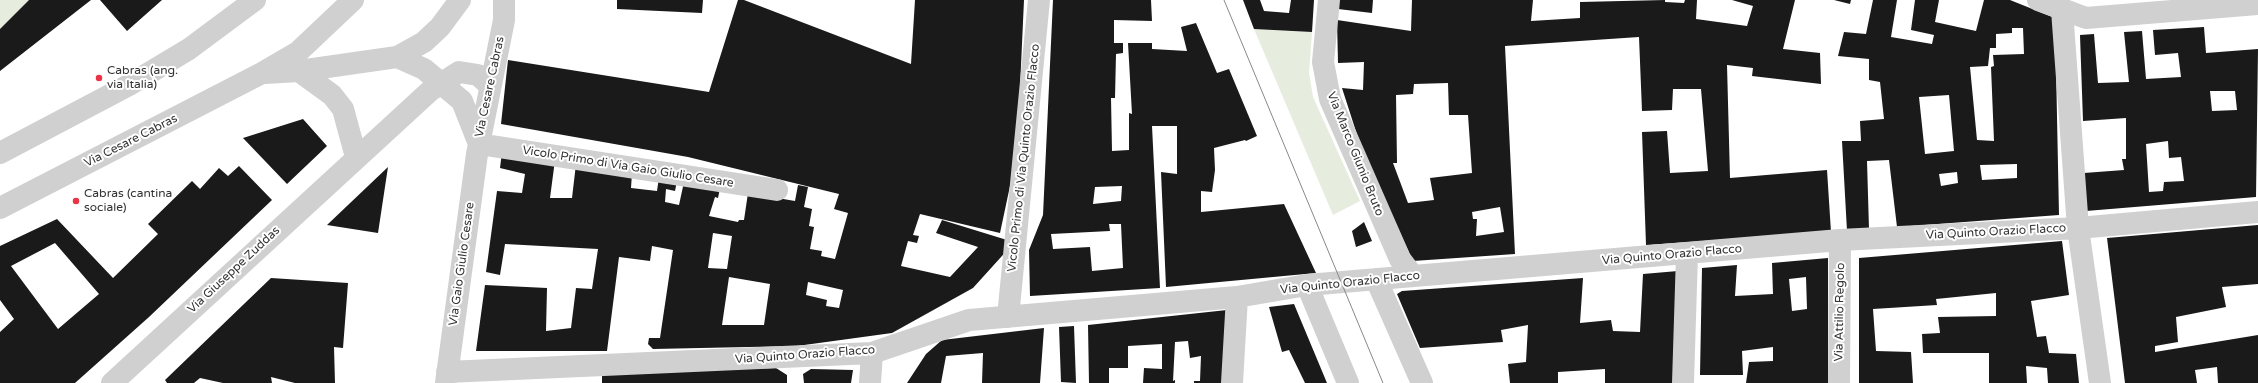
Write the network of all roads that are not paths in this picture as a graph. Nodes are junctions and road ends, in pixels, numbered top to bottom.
1 (255, 0) edge
2 (353, 0) edge
3 (460, 0) edge
4 (504, 0) edge
5 (1039, 0) edge
6 (1329, 0) edge
7 (2038, 0) edge
8 (2258, 4) edge
9 (2062, 10) junction
10 (398, 57) junction
11 (299, 71) junction
12 (262, 73) junction
13 (443, 84) junction
14 (490, 86) junction
15 (479, 144) junction
16 (0, 153) edge
17 (356, 157) junction
18 (777, 190) dead end
19 (0, 208) edge
20 (2258, 212) edge
21 (2078, 228) junction
22 (1840, 240) junction
23 (1687, 254) junction
24 (1413, 276) junction
25 (1376, 279) junction
26 (1307, 285) junction
27 (1237, 297) junction
28 (1008, 317) junction
29 (872, 353) junction
30 (447, 380) edge
31 (112, 383) edge
32 (870, 383) edge
33 (1232, 383) edge
34 (1348, 383) edge
35 (1422, 383) edge
36 (1683, 383) edge
37 (1839, 383) edge
38 (2100, 383) edge

1 - 16 street
2 - 12 street, Via Cesare Cabras
3 - 10 street, Via Cesare Cabras
4 - 14 street, Via Cesare Cabras
5 - 28 street, Vicolo Primo di Via Quinto Orazio Flacco
6 - 24 street, Via Marco Giunio Bruto
7 - 9 street
8 - 9 street
9 - 21 street
10 - 11 street, Via Cesare Cabras
10 - 13 street, Via Cesare Cabras
11 - 12 street, Via Cesare Cabras
11 - 17 street
12 - 19 street, Via Cesare Cabras
13 - 14 street, Via Giuseppe Zuddas
13 - 15 street, Via Cesare Cabras
13 - 17 street, Via Giuseppe Zuddas
14 - 15 street, Via Cesare Cabras
15 - 18 street, Vicolo Primo di Via Gaio Giulio Cesare
15 - 30 street, Via Gaio Giulio Cesare
17 - 31 street, Via Giuseppe Zuddas
20 - 21 street, Via Quinto Orazio Flacco
21 - 22 street, Via Quinto Orazio Flacco
21 - 38 street
22 - 23 street, Via Quinto Orazio Flacco
22 - 37 street, Via Attilio Regolo
23 - 24 street, Via Quinto Orazio Flacco
23 - 36 street
24 - 25 street, Via Quinto Orazio Flacco
25 - 26 street, Via Quinto Orazio Flacco
25 - 35 street
26 - 27 street, Via Quinto Orazio Flacco
26 - 34 street
27 - 28 street, Via Quinto Orazio Flacco
27 - 33 street
28 - 29 street, Via Quinto Orazio Flacco
29 - 30 street, Via Quinto Orazio Flacco
29 - 32 street

